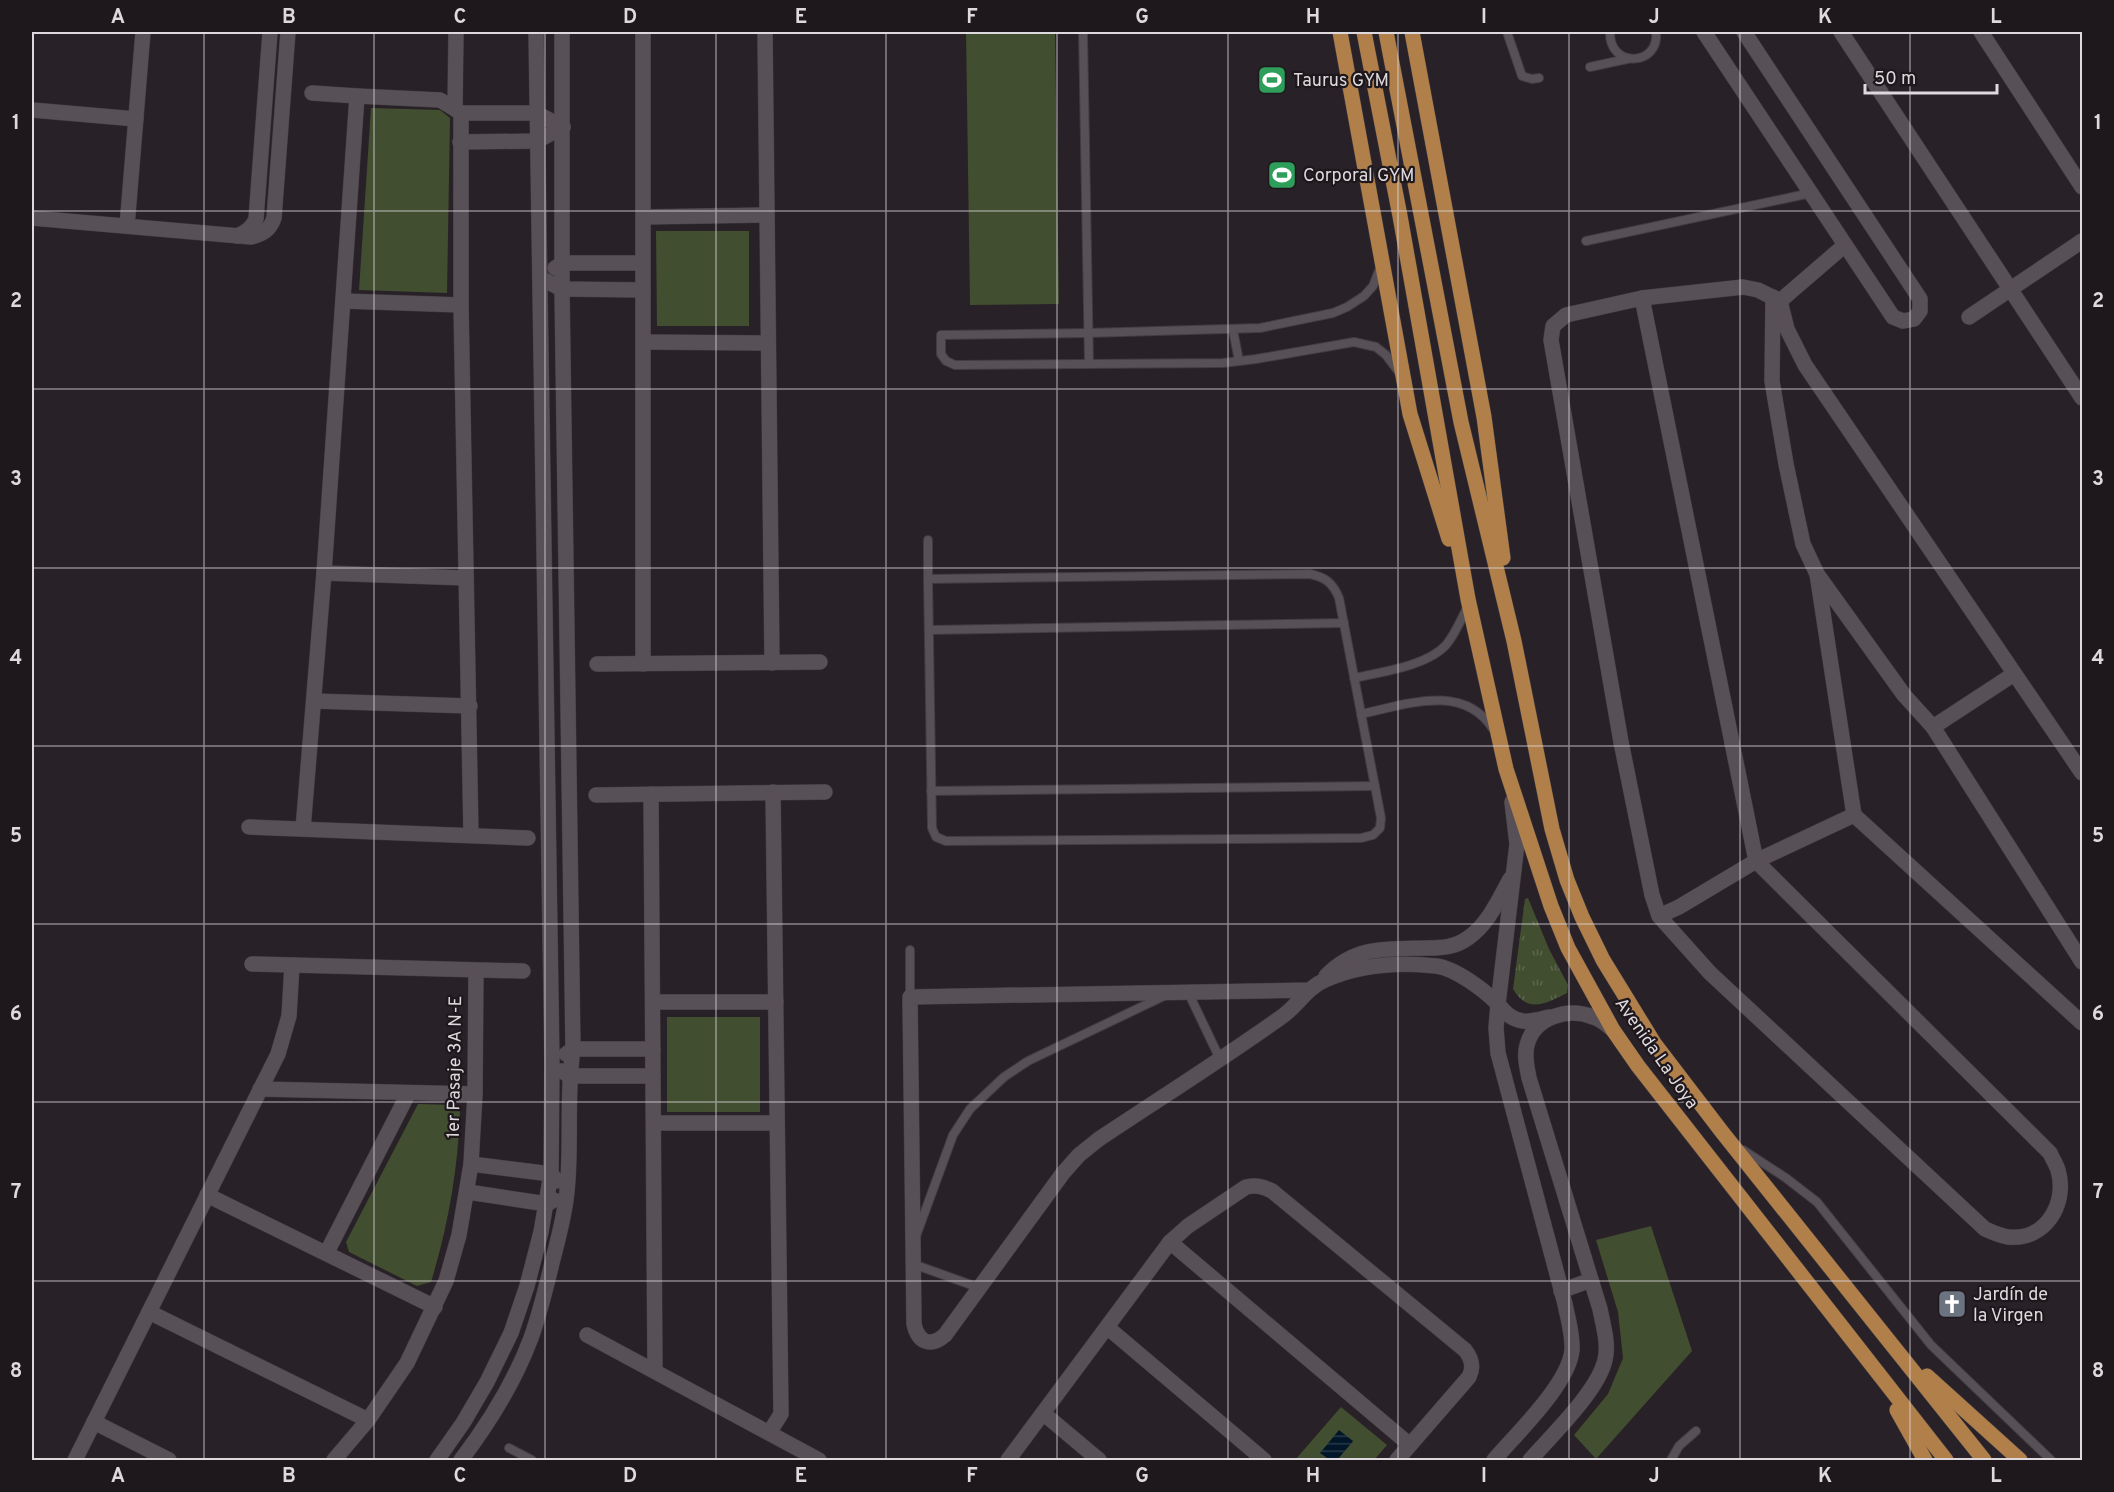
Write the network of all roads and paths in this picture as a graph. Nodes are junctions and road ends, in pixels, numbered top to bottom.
1 (143, 32) edge
2 (270, 32) edge
3 (288, 32) edge
4 (456, 32) edge
5 (536, 32) edge
6 (562, 32) edge
7 (643, 32) edge
8 (765, 32) edge
9 (1083, 32) edge
10 (1340, 32) edge
11 (1364, 32) edge
12 (1386, 32) edge
13 (1412, 32) edge
14 (1507, 32) edge
15 (1610, 32) edge
16 (1656, 32) edge
17 (1704, 32) edge
18 (1744, 32) edge
19 (1841, 32) edge
20 (1981, 32) edge
21 (1628, 59) junction
22 (1590, 67) dead end
23 (1539, 78) dead end
24 (312, 93) dead end
25 (357, 96) junction
26 (32, 110) edge
27 (458, 111) junction
28 (536, 113) junction
29 (136, 119) junction
30 (563, 127) junction
31 (537, 141) junction
32 (460, 142) junction
33 (2082, 187) edge
34 (1811, 193) junction
35 (767, 215) junction
36 (643, 217) junction
37 (32, 219) edge
38 (127, 226) junction
39 (237, 236) junction
40 (1586, 241) dead end
41 (2082, 241) edge
42 (1845, 245) junction
43 (1380, 250) junction
44 (562, 263) junction
45 (644, 263) junction
46 (540, 278) junction
47 (562, 289) junction
48 (2010, 289) junction
49 (644, 290) junction
50 (1642, 298) junction
51 (1777, 299) junction
52 (343, 301) junction
53 (461, 305) junction
54 (1969, 317) dead end
55 (1233, 330) junction
56 (1088, 333) junction
57 (643, 342) junction
58 (768, 343) junction
59 (1239, 361) junction
60 (1089, 364) junction
61 (1404, 384) junction
62 (2082, 398) edge
63 (928, 540) dead end
64 (324, 573) junction
65 (1817, 574) junction
66 (466, 578) junction
67 (928, 579) junction
68 (1469, 602) junction
69 (1344, 622) junction
70 (929, 630) junction
71 (1514, 641) junction
72 (820, 662) dead end
73 (772, 663) junction
74 (597, 664) dead end
75 (643, 664) junction
76 (2014, 674) junction
77 (1354, 678) junction
78 (314, 701) junction
79 (470, 706) junction
80 (1361, 714) junction
81 (1933, 727) junction
82 (1498, 738) junction
83 (1506, 769) junction
84 (2082, 773) edge
85 (1375, 786) junction
86 (931, 791) junction
87 (773, 792) junction
88 (825, 792) dead end
89 (651, 794) junction
90 (596, 795) dead end
91 (1854, 815) junction
92 (249, 827) dead end
93 (303, 829) junction
94 (471, 835) junction
95 (528, 838) dead end
96 (1756, 861) junction
97 (1515, 869) junction
98 (1659, 916) junction
99 (910, 950) dead end
100 (2082, 962) edge
101 (252, 964) dead end
102 (292, 965) junction
103 (476, 970) junction
104 (523, 971) dead end
105 (1322, 981) junction
106 (1308, 990) junction
107 (1181, 992) junction
108 (910, 997) junction
109 (652, 1002) junction
110 (776, 1002) junction
111 (1498, 1004) junction
112 (1550, 1017) junction
113 (2082, 1023) edge
114 (1613, 1030) junction
115 (573, 1049) junction
116 (653, 1049) junction
117 (1220, 1059) junction
118 (552, 1063) junction
119 (569, 1076) junction
120 (653, 1076) junction
121 (260, 1089) junction
122 (408, 1094) junction
123 (475, 1094) junction
124 (654, 1123) junction
125 (777, 1123) junction
126 (1722, 1132) junction
127 (471, 1164) junction
128 (551, 1174) junction
129 (468, 1192) junction
130 (567, 1193) junction
131 (207, 1195) junction
132 (546, 1204) junction
133 (1170, 1242) junction
134 (913, 1247) junction
135 (327, 1252) junction
136 (913, 1264) junction
137 (1591, 1280) junction
138 (980, 1288) junction
139 (1562, 1291) junction
140 (435, 1307) junction
141 (148, 1312) junction
142 (1107, 1327) junction
143 (586, 1335) dead end
144 (1896, 1349) junction
145 (1873, 1366) junction
146 (655, 1371) junction
147 (1043, 1413) junction
148 (368, 1420) junction
149 (94, 1422) junction
150 (1696, 1431) dead end
151 (769, 1433) junction
152 (1410, 1445) junction
153 (509, 1448) dead end
154 (1672, 1460) edge
155 (75, 1461) edge
156 (169, 1461) edge
157 (334, 1461) edge
158 (437, 1461) edge
159 (461, 1461) edge
160 (532, 1461) edge
161 (819, 1461) edge
162 (1008, 1461) edge
163 (1099, 1461) edge
164 (1264, 1461) edge
165 (1397, 1461) edge
166 (1494, 1461) edge
167 (1530, 1461) edge
168 (1926, 1461) edge
169 (1946, 1461) edge
170 (1984, 1461) edge
171 (2020, 1461) edge
172 (2051, 1461) edge

1 - 29 street
2 - 39 street
3 - 39 street
4 - 27 street
5 - 28 street
6 - 30 street
7 - 36 street
8 - 35 street
9 - 56 lane
10 - 43 main road
11 - 68 main road
12 - 71 main road
13 - 71 main road
14 - 23 lane
15 - 21 lane
16 - 21 lane
17 - 34 street
18 - 42 street
19 - 48 street
20 - 33 street
21 - 22 lane
24 - 25 street
25 - 27 street
25 - 52 street
26 - 29 street
27 - 28 street
27 - 32 street
28 - 30 street
28 - 31 street
29 - 38 street
30 - 31 street
30 - 44 street
31 - 32 street
31 - 46 street
32 - 53 street
34 - 40 lane
34 - 42 street
35 - 36 street
35 - 58 street
36 - 45 street
37 - 38 street
38 - 39 street
41 - 48 street
42 - 51 street
43 - 55 lane
43 - 61 main road
44 - 45 street
44 - 46 street
44 - 47 street
45 - 49 street
46 - 47 street
46 - 118 street
47 - 49 street
47 - 115 street
48 - 54 street
48 - 62 street
49 - 57 street
50 - 51 street
50 - 96 street
50 - 98 street
51 - 65 street
51 - 76 street
52 - 53 street
52 - 64 street
53 - 66 street
55 - 56 lane
55 - 59 lane
56 - 60 lane
56 - 60 lane
57 - 58 street
57 - 75 street
58 - 73 street
59 - 60 lane
59 - 61 lane
61 - 68 main road
63 - 67 lane
64 - 66 street
64 - 78 street
65 - 81 street
65 - 91 street
66 - 79 street
67 - 69 lane
67 - 70 lane
68 - 77 lane
68 - 82 main road, Avenida La Joya
69 - 70 lane
69 - 77 lane
70 - 86 lane
71 - 126 main road, Avenida La Joya
72 - 73 street
73 - 75 street
74 - 75 street
76 - 81 street
76 - 84 street
77 - 80 lane
78 - 79 street
78 - 93 street
79 - 94 street
80 - 82 lane
80 - 85 lane
81 - 100 street
82 - 83 main road, Avenida La Joya
83 - 97 street
83 - 114 main road, Avenida La Joya
85 - 86 lane
85 - 86 lane
87 - 88 street
87 - 89 street
87 - 110 street
89 - 90 street
89 - 109 street
91 - 96 street
91 - 113 street
92 - 93 street
93 - 94 street
94 - 95 street
96 - 98 street
96 - 98 street
97 - 105 street
97 - 111 street
99 - 108 lane
101 - 102 street
102 - 103 street
102 - 121 street
103 - 104 street
103 - 123 street, 1er Pasaje 3A N-E
105 - 106 street
105 - 111 street
106 - 107 street
106 - 117 street
107 - 108 street
107 - 117 lane
107 - 134 lane
108 - 134 street
109 - 110 street
109 - 116 street
110 - 125 street
111 - 112 street
111 - 139 street
112 - 114 street
112 - 137 street
114 - 145 main road, Avenida La Joya
115 - 116 street
115 - 118 street
115 - 119 street
116 - 120 street
117 - 138 street
118 - 119 street
118 - 128 street
119 - 120 street
119 - 130 street
120 - 124 street
121 - 122 street
121 - 131 street
122 - 123 street
122 - 135 street
123 - 127 street, 1er Pasaje 3A N-E
124 - 125 street
124 - 146 street
125 - 151 street
126 - 144 main road, Avenida La Joya
126 - 172 lane
127 - 128 street, 1er Pasaje 3A N-E
127 - 129 street, 1er Pasaje 3A N-E
128 - 130 street
128 - 132 street
129 - 132 street
129 - 140 street, 1er Pasaje 3A N-E
130 - 132 street
130 - 159 street
131 - 135 street
131 - 141 street
132 - 158 street
133 - 142 street
133 - 152 street
133 - 152 street
134 - 136 street
135 - 140 street
136 - 138 lane
136 - 138 street
137 - 139 street
137 - 167 street
139 - 166 street
140 - 148 street, 1er Pasaje 3A N-E
141 - 148 street
141 - 149 street
142 - 147 street
142 - 164 street
143 - 146 street
144 - 170 main road, Avenida La Joya
144 - 171 main road
145 - 168 main road
145 - 169 main road, Avenida La Joya
146 - 151 street
147 - 162 street
147 - 163 street
148 - 157 street, 1er Pasaje 3A N-E
149 - 155 street
149 - 156 street
150 - 154 lane
151 - 161 street
152 - 165 street
153 - 160 lane

